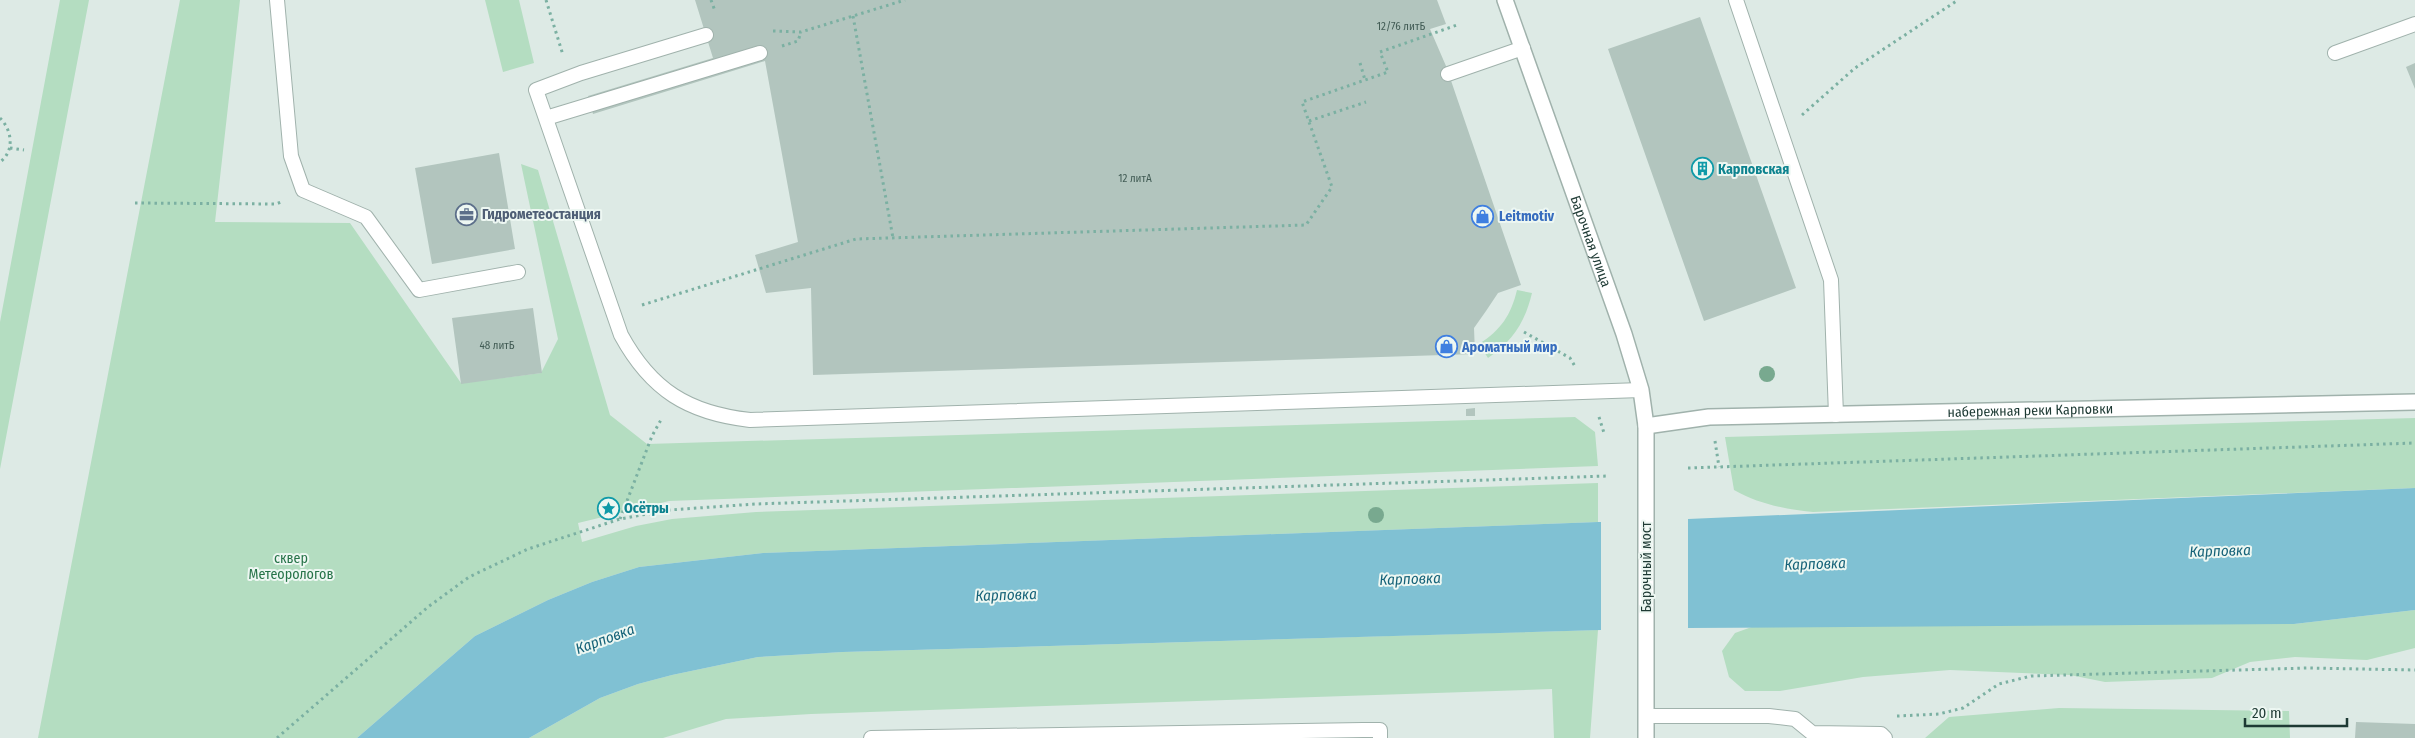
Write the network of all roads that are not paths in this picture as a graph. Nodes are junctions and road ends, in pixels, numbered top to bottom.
1 (277, 0) edge
2 (1505, 0) edge
3 (1736, 0) edge
4 (2415, 24) edge
5 (706, 35) dead end
6 (1523, 48) junction
7 (760, 53) dead end
8 (2335, 53) dead end
9 (1448, 74) dead end
10 (546, 118) junction
11 (518, 272) dead end
12 (1641, 390) junction
13 (2415, 402) edge
14 (1836, 414) junction
15 (1646, 426) junction
16 (1646, 490) joint
17 (1646, 716) junction
18 (871, 738) edge
19 (1380, 738) edge
20 (1646, 738) edge
21 (1885, 738) edge

1 - 11 lane
2 - 6 street, Барочная улица
3 - 14 lane
4 - 8 lane
5 - 10 lane
6 - 9 lane
6 - 12 street, Барочная улица
7 - 10 lane
10 - 12 lane
12 - 15 street, Барочная улица
13 - 14 street, набережная реки Карповки
14 - 15 street, набережная реки Карповки
15 - 16 street, Барочная улица
16 - 17 street, Барочный мост
17 - 20 street
17 - 21 lane
18 - 19 lane

